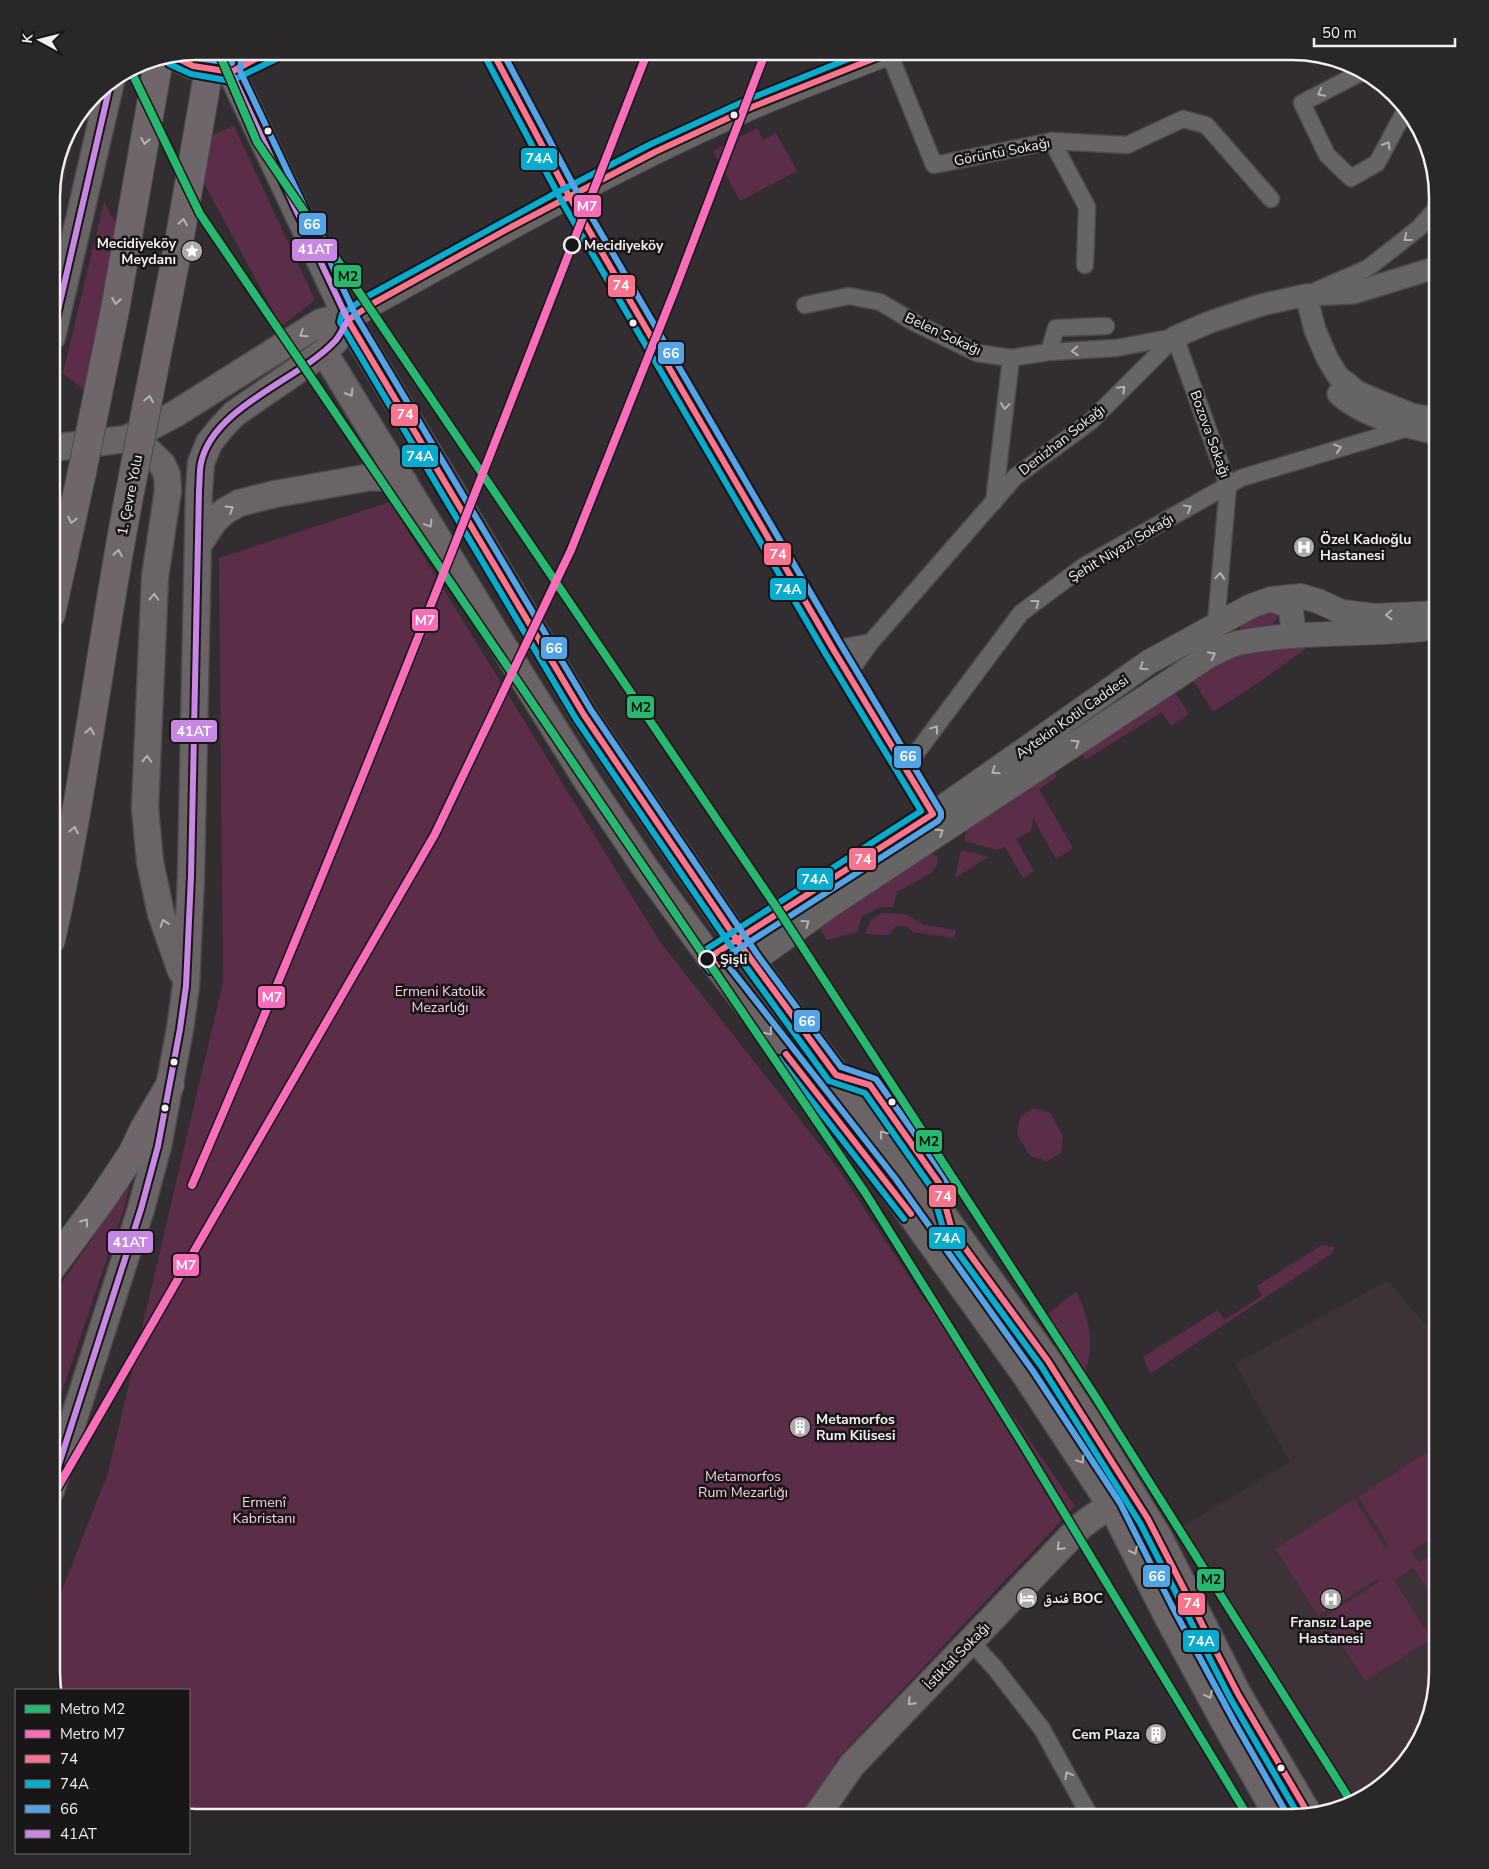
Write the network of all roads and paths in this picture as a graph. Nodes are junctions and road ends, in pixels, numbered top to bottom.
1 (210, 60) edge
2 (218, 60) edge
3 (228, 60) edge
4 (497, 60) edge
5 (871, 60) edge
6 (894, 60) edge
7 (183, 61) edge
8 (158, 66) edge
9 (1355, 75) edge
10 (109, 92) edge
11 (1402, 116) edge
12 (1052, 141) junction
13 (569, 196) junction
14 (1271, 199) dead end
15 (1429, 217) edge
16 (1085, 265) dead end
17 (1429, 270) edge
18 (1306, 295) junction
19 (60, 303) edge
20 (804, 305) dead end
21 (348, 320) junction
22 (1106, 326) dead end
23 (1175, 337) junction
24 (324, 352) junction
25 (1049, 352) junction
26 (1011, 358) junction
27 (1429, 420) edge
28 (1409, 421) junction
29 (1429, 430) edge
30 (126, 439) junction
31 (60, 447) edge
32 (404, 482) junction
33 (1228, 486) junction
34 (994, 502) junction
35 (198, 545) junction
36 (60, 576) edge
37 (1271, 599) junction
38 (1429, 613) edge
39 (1343, 623) junction
40 (1216, 624) junction
41 (1429, 628) edge
42 (1294, 636) junction
43 (871, 642) junction
44 (833, 649) junction
45 (848, 674) junction
46 (905, 768) junction
47 (933, 814) junction
48 (60, 900) edge
49 (737, 940) junction
50 (710, 957) junction
51 (752, 962) junction
52 (728, 980) junction
53 (186, 986) junction
54 (170, 1085) junction
55 (60, 1255) edge
56 (60, 1462) edge
57 (1112, 1507) junction
58 (1160, 1540) junction
59 (971, 1642) junction
60 (1305, 1808) edge
61 (821, 1809) edge
62 (1086, 1809) edge
63 (1274, 1809) edge

48 -> 1 highway, 1. Çevre Yolu, bridge
2 - 7 main road
3 - 21 main road
4 - 13 street
5 - 13 main road
6 - 12 street, Görüntü Sokağı
8 -> 36 highway, bridge
9 -> 11 street
10 - 19 main road
12 - 14 street, Görüntü Sokağı
12 - 16 street
13 - 21 main road
13 - 44 street
15 -> 18 street
17 - 18 street
18 - 23 street
18 - 28 street
20 - 26 street, Belen Sokağı
21 - 24 main road
21 -> 30 main road
21 - 49 main road
22 - 25 street
23 -> 25 street, Belen Sokağı
23 - 33 street, Bozova Sokağı
34 -> 23 street, Denizhan Sokağı
24 -> 32 main road
24 - 35 main road
25 - 26 street, Belen Sokağı
26 -> 34 street, Denizhan Sokağı
27 - 28 street
28 - 29 street
33 -> 28 street, Şehit Niyazi Sokağı
30 - 31 main road
53 -> 30 main road
35 -> 32 main road
32 -> 50 main road
40 -> 33 street, Bozova Sokağı
46 -> 33 street, Şehit Niyazi Sokağı
34 - 43 street, Denizhan Sokağı
35 - 53 main road
37 - 39 main road, Aytekin Kotil Caddesi
37 - 40 main road, Aytekin Kotil Caddesi
37 - 42 main road
38 -> 39 main road, Aytekin Kotil Caddesi
39 - 41 main road, Aytekin Kotil Caddesi
39 - 42 main road, Aytekin Kotil Caddesi
40 -> 47 main road, Aytekin Kotil Caddesi
51 -> 42 main road, Aytekin Kotil Caddesi
43 - 44 street
43 - 45 street, Denizhan Sokağı
44 - 45 street
45 - 46 street
46 - 47 street
47 - 49 main road, Aytekin Kotil Caddesi
49 - 50 main road
49 - 51 main road
50 - 52 main road
51 - 52 main road
58 -> 51 main road
52 -> 57 main road
53 - 54 main road
55 -> 54 highway
54 - 56 main road
57 - 58 main road
57 -> 59 main road, İstiklal Sokağı
57 -> 63 main road
58 - 60 main road
59 -> 61 main road, İstiklal Sokağı
62 -> 59 street

